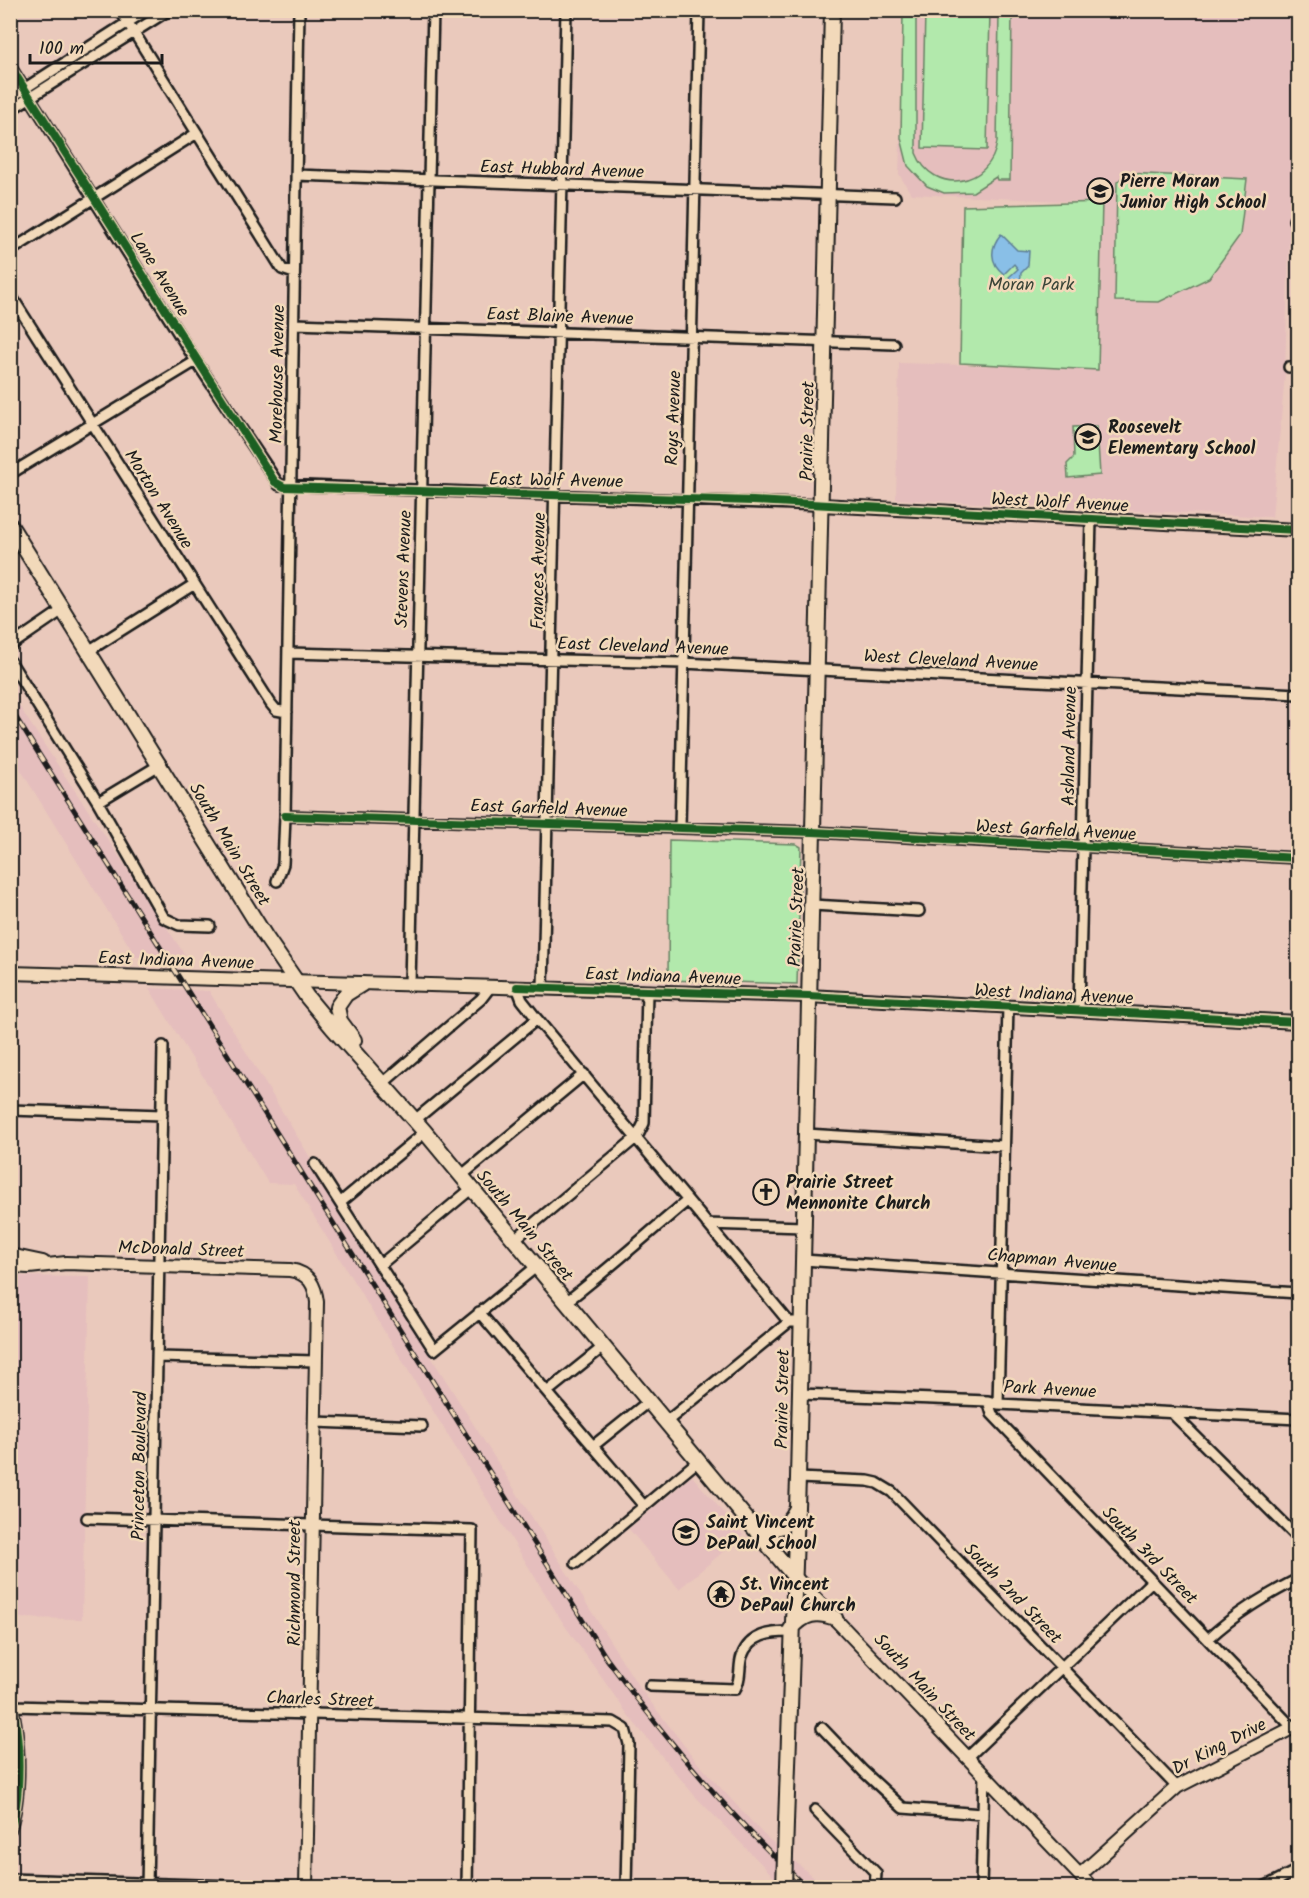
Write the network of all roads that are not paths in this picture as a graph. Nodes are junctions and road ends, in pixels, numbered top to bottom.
1 (120, 10) edge
2 (147, 10) edge
3 (169, 10) edge
4 (299, 10) edge
5 (433, 10) edge
6 (566, 10) edge
7 (699, 10) edge
8 (832, 10) edge
9 (128, 23) junction
10 (134, 33) junction
11 (10, 66) edge
12 (28, 93) junction
13 (10, 98) edge
14 (10, 110) edge
15 (197, 133) junction
16 (296, 175) junction
17 (430, 182) junction
18 (563, 185) junction
19 (696, 190) junction
20 (828, 194) junction
21 (895, 197) dead end
22 (94, 198) junction
23 (10, 251) edge
24 (294, 273) junction
25 (10, 294) edge
26 (295, 324) junction
27 (426, 328) junction
28 (559, 333) junction
29 (692, 337) junction
30 (824, 341) junction
31 (894, 344) dead end
32 (196, 361) junction
33 (92, 424) junction
34 (10, 474) edge
35 (291, 488) junction
36 (422, 491) junction
37 (554, 494) junction
38 (688, 499) junction
39 (821, 505) junction
40 (1091, 519) junction
41 (10, 525) edge
42 (1299, 530) edge
43 (193, 585) junction
44 (64, 609) junction
45 (10, 646) edge
46 (90, 650) junction
47 (288, 653) junction
48 (417, 656) junction
49 (552, 660) junction
50 (10, 662) edge
51 (683, 663) junction
52 (817, 669) junction
53 (1088, 684) junction
54 (1299, 694) edge
55 (287, 712) junction
56 (161, 764) junction
57 (98, 802) junction
58 (285, 816) junction
59 (414, 819) junction
60 (548, 823) junction
61 (680, 827) junction
62 (813, 832) junction
63 (1084, 846) junction
64 (1299, 858) edge
65 (277, 881) dead end
66 (812, 905) junction
67 (919, 911) dead end
68 (210, 926) dead end
69 (10, 973) edge
70 (296, 981) junction
71 (362, 984) junction
72 (410, 984) junction
73 (491, 986) junction
74 (516, 987) junction
75 (543, 988) junction
76 (647, 991) junction
77 (808, 996) junction
78 (1008, 1006) junction
79 (1079, 1010) junction
80 (537, 1019) junction
81 (1299, 1022) edge
82 (163, 1046) dead end
83 (363, 1061) junction
84 (584, 1074) junction
85 (382, 1084) junction
86 (10, 1110) edge
87 (162, 1115) junction
88 (415, 1120) junction
89 (424, 1132) junction
90 (806, 1134) junction
91 (636, 1137) junction
92 (1004, 1146) junction
93 (315, 1164) dead end
94 (461, 1176) junction
95 (471, 1189) junction
96 (687, 1201) junction
97 (340, 1202) junction
98 (707, 1224) junction
99 (804, 1227) junction
100 (514, 1240) junction
101 (10, 1256) edge
102 (803, 1260) junction
103 (47, 1263) junction
104 (380, 1265) junction
105 (10, 1266) edge
106 (159, 1266) junction
107 (536, 1267) junction
108 (1001, 1273) junction
109 (310, 1280) joint
110 (1299, 1293) edge
111 (566, 1302) junction
112 (479, 1312) junction
113 (795, 1322) junction
114 (603, 1347) junction
115 (158, 1357) junction
116 (316, 1361) junction
117 (547, 1392) junction
118 (800, 1394) junction
119 (649, 1401) junction
120 (993, 1403) junction
121 (1173, 1414) junction
122 (1299, 1419) edge
123 (315, 1422) junction
124 (666, 1422) junction
125 (422, 1426) dead end
126 (593, 1446) junction
127 (698, 1461) junction
128 (798, 1478) junction
129 (644, 1506) junction
130 (796, 1508) junction
131 (87, 1518) dead end
132 (154, 1520) junction
133 (750, 1523) junction
134 (312, 1524) junction
135 (1299, 1538) edge
136 (576, 1563) dead end
137 (794, 1575) junction
138 (1299, 1580) edge
139 (1152, 1581) junction
140 (835, 1618) junction
141 (790, 1630) junction
142 (1208, 1639) junction
143 (1061, 1667) junction
144 (650, 1686) dead end
145 (12, 1703) edge
146 (151, 1710) junction
147 (311, 1715) junction
148 (470, 1720) junction
149 (1296, 1727) edge
150 (822, 1728) dead end
151 (967, 1758) junction
152 (984, 1775) junction
153 (1176, 1787) junction
154 (815, 1810) dead end
155 (982, 1815) junction
156 (10, 1830) edge
157 (1299, 1870) edge
158 (1080, 1875) junction
159 (10, 1880) edge
160 (147, 1885) edge
161 (291, 1887) edge
162 (306, 1887) edge
163 (467, 1887) edge
164 (626, 1887) edge
165 (784, 1887) edge
166 (875, 1887) edge
167 (981, 1887) edge
168 (1092, 1887) edge
169 (1262, 1887) edge

1 - 9 street
2 - 9 street
3 - 10 street
4 - 16 street, Morehouse Avenue
5 - 17 street, Stevens Avenue
6 - 18 street, Frances Avenue
7 - 19 street, Roys Avenue
8 - 20 main road, Prairie Street
9 - 10 street
9 - 12 street
10 - 12 street
10 - 15 street
11 - 12 street, Lane Avenue
12 - 13 street
12 - 14 street
12 - 22 street, Lane Avenue
15 - 22 street
15 - 24 street
16 - 17 street, East Hubbard Avenue
16 - 24 street, Morehouse Avenue
17 - 18 street, East Hubbard Avenue
17 - 27 street, Stevens Avenue
18 - 19 street, East Hubbard Avenue
18 - 28 street, Frances Avenue
19 - 20 street, East Hubbard Avenue
19 - 29 street, Roys Avenue
20 - 21 street, East Hubbard Avenue
20 - 30 main road, Prairie Street
22 - 23 street
22 - 32 street, Lane Avenue
24 - 26 street, Morehouse Avenue
25 - 33 street, Morton Avenue
26 - 27 street, East Blaine Avenue
26 - 35 street, Morehouse Avenue
27 - 28 street, East Blaine Avenue
27 - 36 street, Stevens Avenue
28 - 29 street, East Blaine Avenue
28 - 37 street, Frances Avenue
29 - 30 street, East Blaine Avenue
29 - 38 street, Roys Avenue
30 - 31 street, East Blaine Avenue
30 - 39 main road, Prairie Street
32 - 33 street
32 - 35 street, Lane Avenue
33 - 34 street
33 - 43 street, Morton Avenue
35 - 36 street, East Wolf Avenue
35 - 47 street, Morehouse Avenue
36 - 37 street, East Wolf Avenue
36 - 48 street, Stevens Avenue
37 - 38 street, East Wolf Avenue
37 - 49 street, Frances Avenue
38 - 39 street, East Wolf Avenue
38 - 51 street, Roys Avenue
39 - 40 street, West Wolf Avenue
39 - 52 main road, Prairie Street
40 - 42 street, West Wolf Avenue
40 - 53 street, Ashland Avenue
41 - 44 main road, South Main Street
43 - 46 street
43 - 55 street, Morton Avenue
44 - 45 street
44 - 46 main road, South Main Street
46 - 56 main road, South Main Street
47 - 48 street, East Cleveland Avenue
47 - 55 street, Morehouse Avenue
48 - 49 street, East Cleveland Avenue
48 - 59 street, Stevens Avenue
49 - 51 street, East Cleveland Avenue
49 - 60 street, Frances Avenue
50 - 57 street
51 - 52 street, East Cleveland Avenue
51 - 61 street, Roys Avenue
52 - 53 street, West Cleveland Avenue
52 - 62 main road, Prairie Street
53 - 54 street, West Cleveland Avenue
53 - 63 street, Ashland Avenue
55 - 58 street, Morehouse Avenue
56 - 57 street
56 - 70 main road, South Main Street
57 - 68 street
58 - 59 street, East Garfield Avenue
58 - 65 street, Morehouse Avenue
59 - 60 street, East Garfield Avenue
59 - 72 street, Stevens Avenue
60 - 61 street, East Garfield Avenue
60 - 75 street, Frances Avenue
61 - 62 street, East Garfield Avenue
62 - 63 street, West Garfield Avenue
62 - 66 main road, Prairie Street
63 - 64 street, West Garfield Avenue
63 - 79 street, Ashland Avenue
66 - 67 street
66 - 77 main road, Prairie Street
69 - 70 street, East Indiana Avenue
70 - 71 street, East Indiana Avenue
70 - 83 main road, South Main Street
71 - 72 street, East Indiana Avenue
71 - 83 main road
72 - 73 street, East Indiana Avenue
73 - 74 street, East Indiana Avenue
73 - 85 street
74 - 75 street, East Indiana Avenue
74 - 80 street
75 - 76 street, East Indiana Avenue
76 - 77 street, East Indiana Avenue
76 - 91 street
77 - 78 street, West Indiana Avenue
77 - 90 main road, Prairie Street
78 - 79 street, West Indiana Avenue
78 - 92 street
79 - 81 street, West Indiana Avenue
80 - 84 street
80 - 88 street
82 - 87 street, Princeton Boulevard
83 - 85 main road, South Main Street
84 - 91 street
84 - 94 street
85 - 88 main road, South Main Street
86 - 87 street
87 - 106 street, Princeton Boulevard
88 - 89 main road, South Main Street
89 - 94 main road, South Main Street
89 - 97 street
90 - 92 street
90 - 99 main road, Prairie Street
91 - 96 street
91 - 100 street
92 - 108 street
93 - 97 street
94 - 95 main road, South Main Street
95 - 100 main road, South Main Street
95 - 104 street
96 - 98 street
96 - 111 street
97 - 104 street
98 - 99 street
98 - 113 street
99 - 102 main road, Prairie Street
100 - 107 main road, South Main Street
101 - 103 street, McDonald Street
102 - 108 street, Chapman Avenue
102 - 113 main road, Prairie Street
103 - 105 street, McDonald Street
103 - 106 street, McDonald Street
104 - 112 street
106 - 109 street, McDonald Street
106 - 115 street, Princeton Boulevard
107 - 111 main road, South Main Street
107 - 112 street
108 - 110 street, Chapman Avenue
108 - 120 street
109 - 116 street, Richmond Street
111 - 114 main road, South Main Street
112 - 117 street
113 - 118 main road, Prairie Street
113 - 124 street
114 - 117 street
114 - 119 main road, South Main Street
115 - 116 street
115 - 132 street, Princeton Boulevard
116 - 123 street, Richmond Street
117 - 126 street
118 - 120 street, Park Avenue
118 - 128 main road, Prairie Street
119 - 124 main road, South Main Street
119 - 126 street
120 - 121 street, Park Avenue
120 - 139 street, South 3rd Street
121 - 122 street, Park Avenue
121 - 135 street
123 - 125 street
123 - 134 street, Richmond Street
124 - 127 main road, South Main Street
126 - 129 street
127 - 129 street
127 - 133 main road, South Main Street
128 - 130 main road, Prairie Street
128 - 143 street, South 2nd Street
129 - 136 street
130 - 133 main road
130 - 137 main road, Prairie Street
131 - 132 street
132 - 134 street
132 - 146 street, Princeton Boulevard
133 - 137 main road, South Main Street
134 - 147 street, Richmond Street
134 - 148 street
137 - 140 street, South Main Street
137 - 141 main road, Prairie Street
138 - 142 street
139 - 142 street, South 3rd Street
139 - 143 street
140 - 141 main road
140 - 151 street, South Main Street
141 - 144 street
141 - 165 main road, Prairie Street, bridge
142 - 149 street, South 3rd Street
143 - 151 street
143 - 153 street, South 2nd Street
145 - 146 street, Charles Street
145 - 156 street
146 - 147 street, Charles Street
146 - 160 street, Princeton Boulevard
147 - 148 street, Charles Street
147 - 162 street, Richmond Street
148 - 163 street
148 - 164 street, Charles Street
149 - 153 street, Dr King Drive
150 - 155 street
151 - 152 street, South Main Street
152 - 155 street
152 - 158 street, South Main Street
153 - 158 street, Dr King Drive
154 - 166 street
155 - 167 street
157 - 169 street
158 - 168 street, South Main Street
159 - 160 street
160 - 161 street

